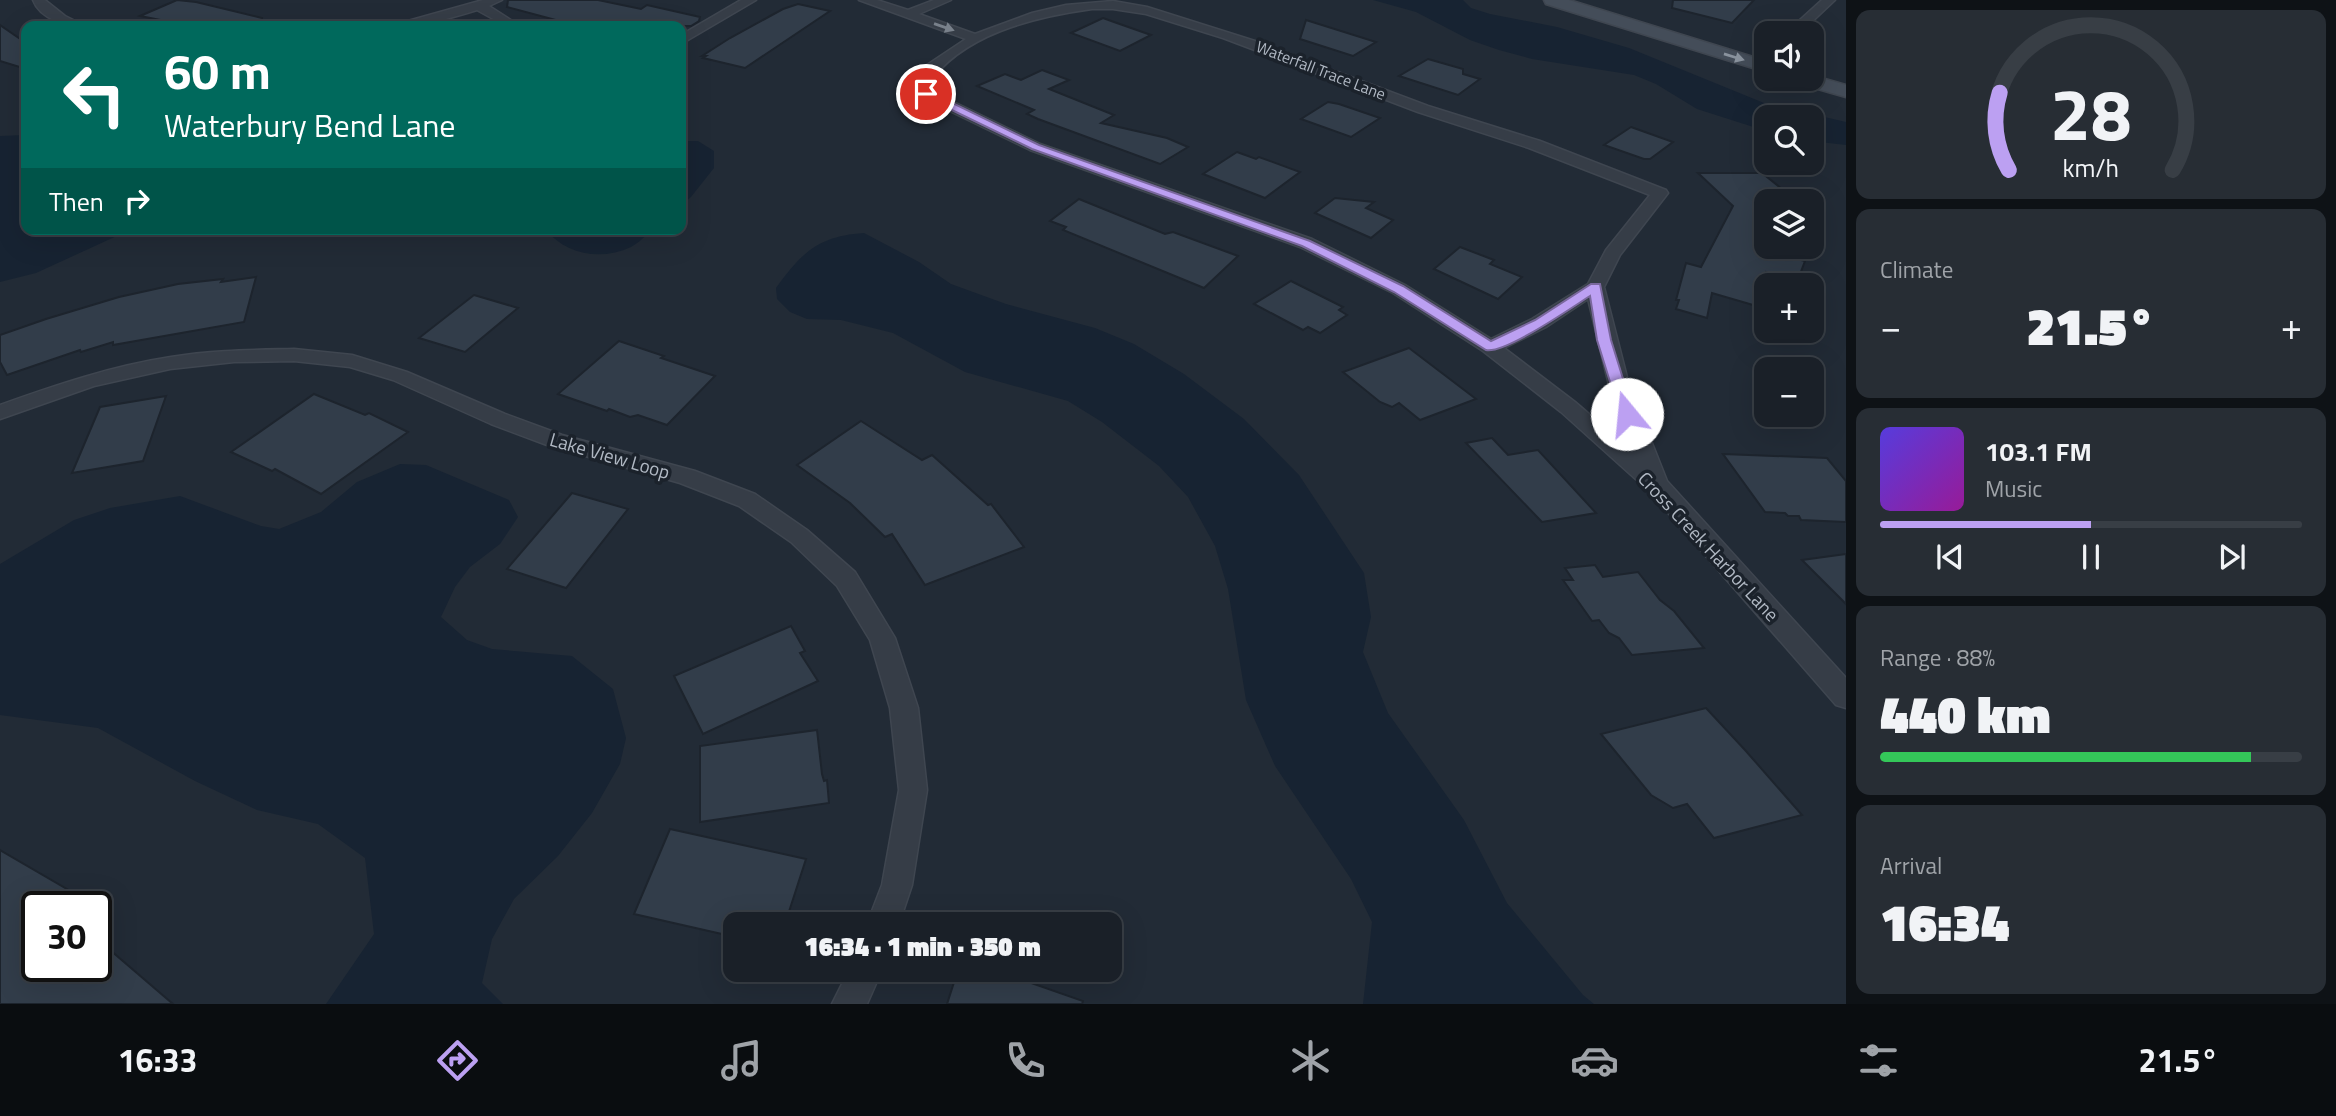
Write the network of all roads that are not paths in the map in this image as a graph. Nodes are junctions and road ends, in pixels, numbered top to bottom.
1 (39, 0) edge
2 (496, 0) edge
3 (750, 0) edge
4 (865, 0) edge
5 (910, 0) edge
6 (1552, 0) edge
7 (1596, 0) edge
8 (1829, 0) edge
9 (480, 6) junction
10 (929, 6) junction
11 (944, 6) edge
12 (906, 15) junction
13 (66, 21) edge
14 (417, 21) edge
15 (506, 21) edge
16 (1806, 21) edge
17 (979, 31) junction
18 (686, 37) edge
19 (1754, 48) edge
20 (1754, 63) edge
21 (1824, 70) edge
22 (1846, 76) edge
23 (1824, 85) edge
24 (1846, 92) edge
25 (1595, 287) junction
26 (1490, 347) junction
27 (0, 412) edge
28 (1658, 486) junction
29 (1846, 697) edge
30 (887, 912) edge
31 (860, 982) edge
32 (849, 1004) edge

1 - 13 street
2 - 9 street
3 - 18 street
4 - 12 street
5 - 10 street
6 -> 20 main road
7 - 19 main road
8 - 16 street
9 - 14 street
9 - 15 street
10 - 11 street
10 - 12 street
12 -> 17 street
17 - 25 street, Waterfall Trace Lane
17 - 26 street, Cross Creek Harbor Lane
21 - 22 main road
23 - 24 main road
25 - 26 street
25 - 28 street
26 - 28 street, Cross Creek Harbor Lane
27 - 30 street, Lake View Loop
28 - 29 street, Cross Creek Harbor Lane
31 - 32 street

